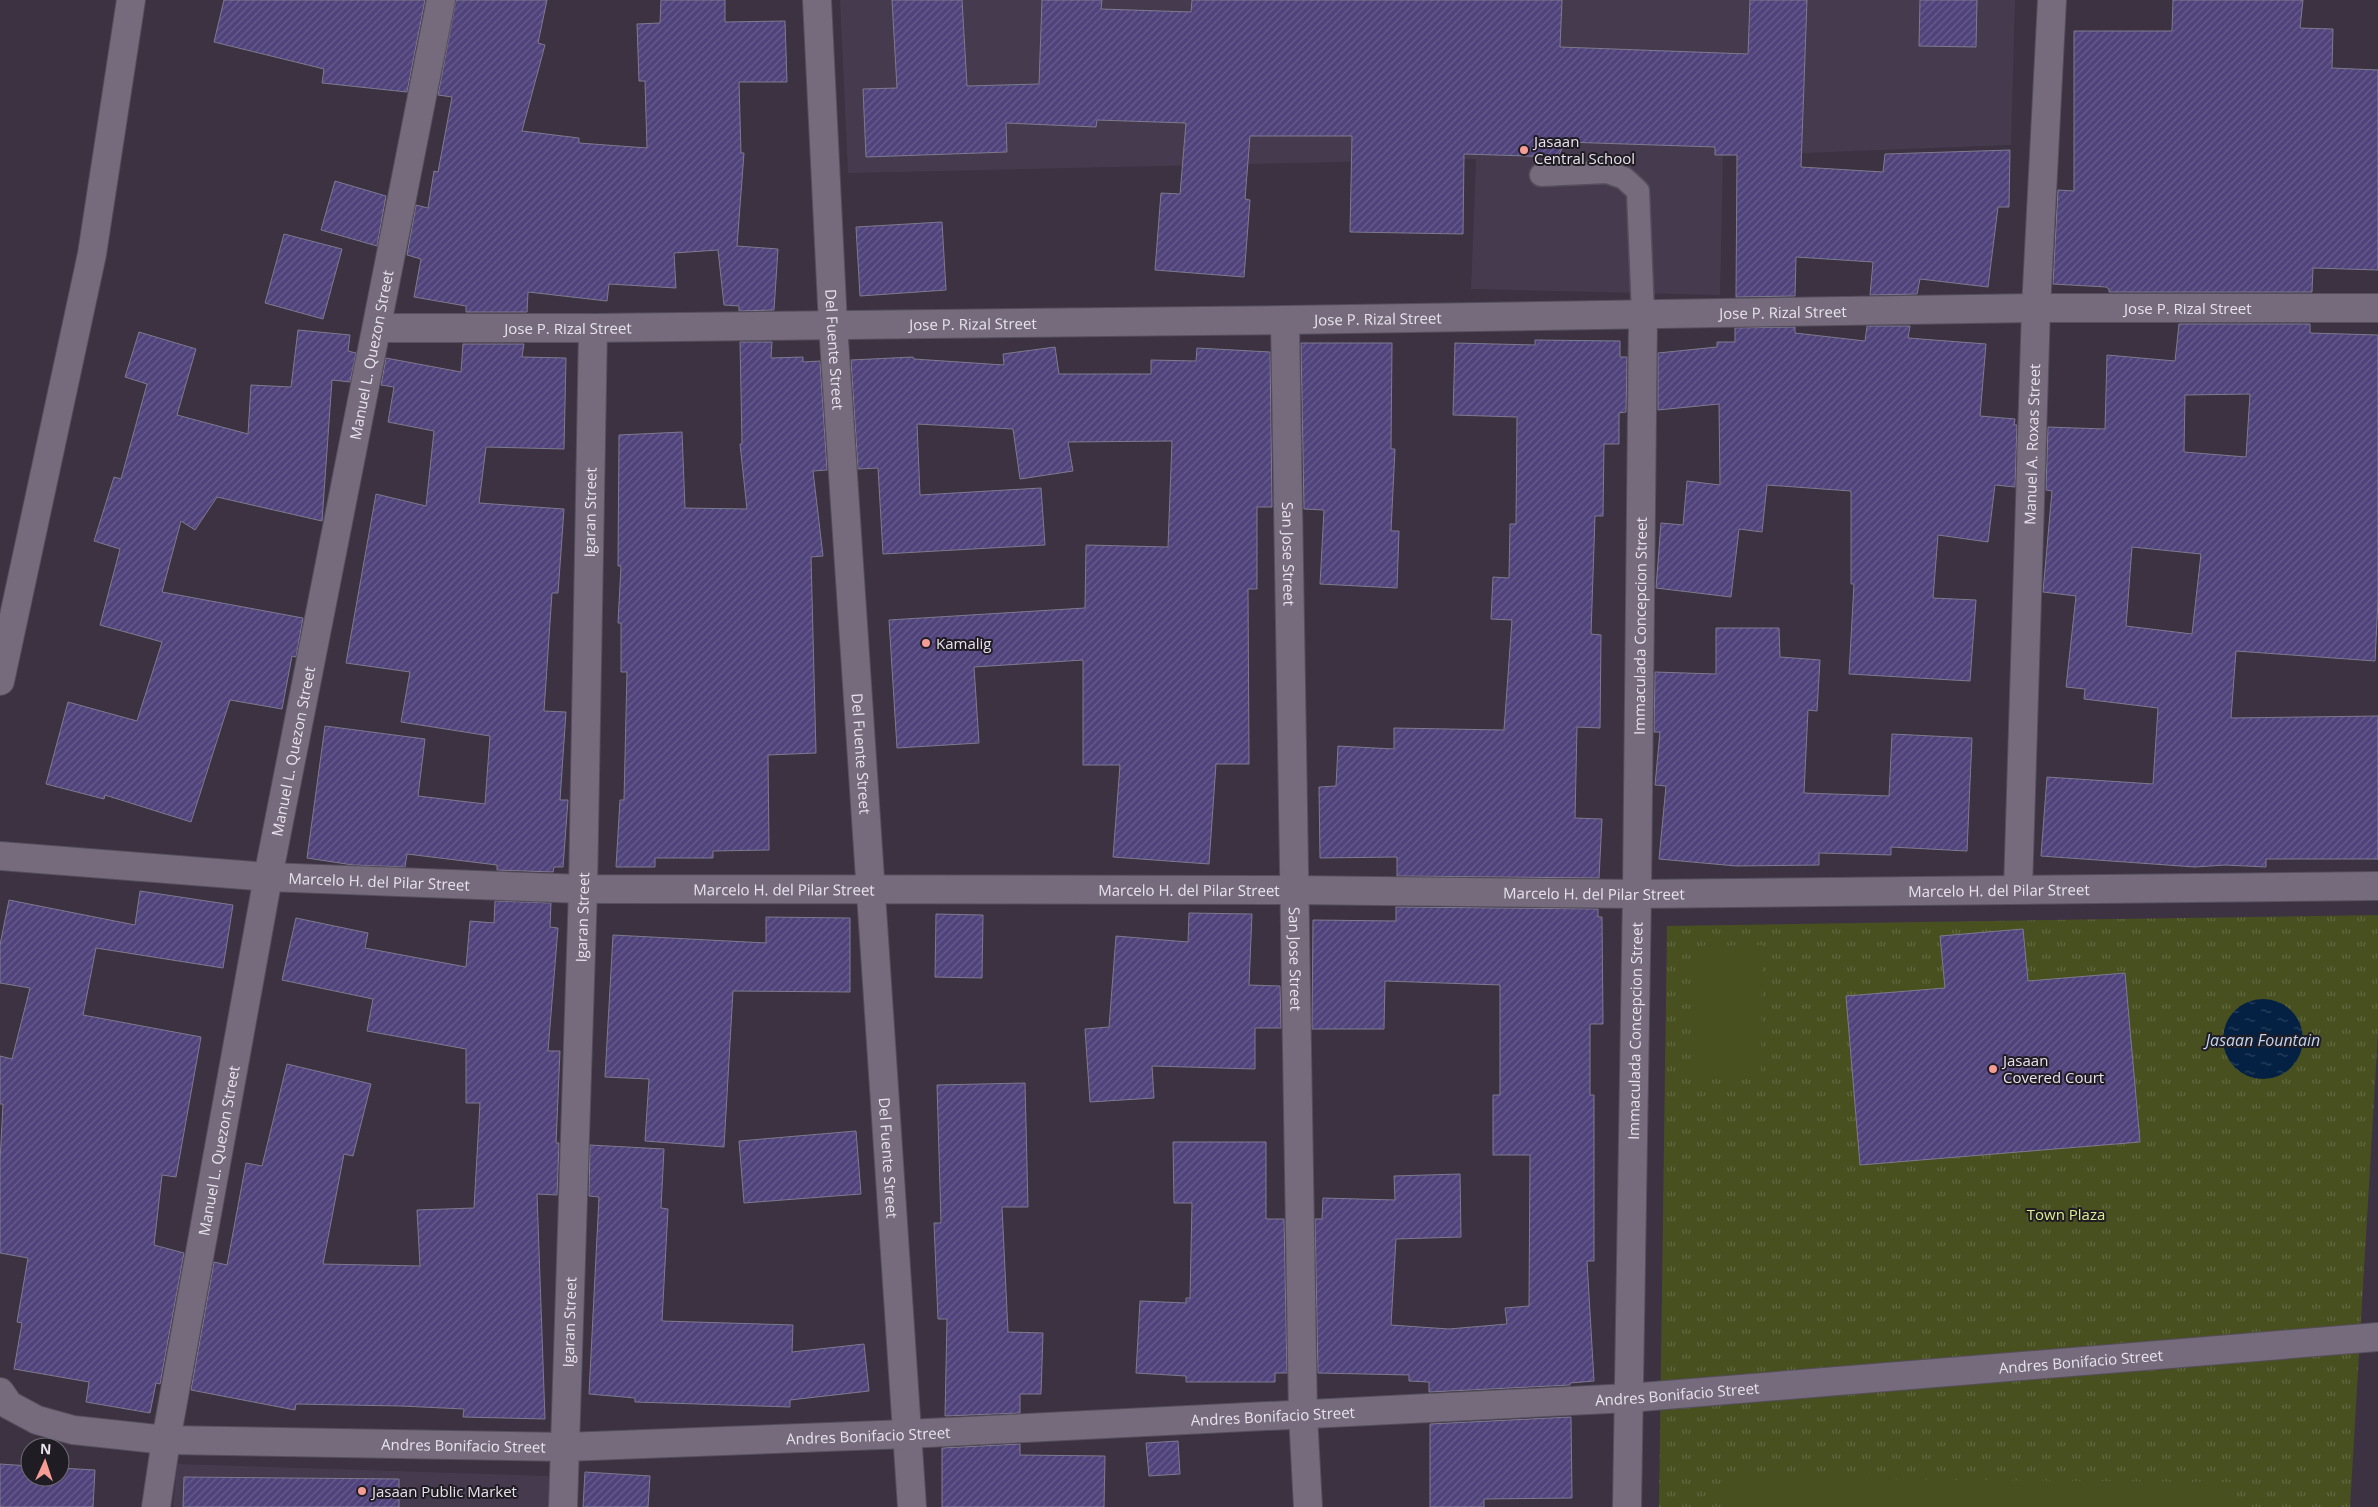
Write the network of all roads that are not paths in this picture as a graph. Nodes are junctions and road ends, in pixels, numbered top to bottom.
1 (132, 0) edge
2 (441, 0) edge
3 (817, 0) edge
4 (2052, 0) edge
5 (1541, 175) dead end
6 (2036, 308) junction
7 (2378, 308) edge
8 (1643, 314) junction
9 (1284, 320) junction
10 (833, 325) junction
11 (378, 328) junction
12 (593, 328) junction
13 (0, 681) edge
14 (0, 856) edge
15 (268, 877) junction
16 (2378, 886) edge
17 (583, 889) junction
18 (871, 889) junction
19 (1294, 890) junction
20 (2018, 890) junction
21 (1637, 894) junction
22 (2378, 1337) edge
23 (0, 1392) edge
24 (1629, 1398) junction
25 (1303, 1414) junction
26 (907, 1434) junction
27 (166, 1440) junction
28 (565, 1447) junction
29 (156, 1507) edge
30 (563, 1507) edge
31 (912, 1507) edge
32 (1308, 1507) edge
33 (1627, 1507) edge

1 - 13 street
2 - 11 street, Manuel L. Quezon Street
3 - 10 street, Del Fuente Street
4 - 6 street, Manuel A. Roxas Street
5 - 8 lane
6 - 7 street, Jose P. Rizal Street
6 - 8 street, Jose P. Rizal Street
6 - 20 street, Manuel A. Roxas Street
8 - 9 street, Jose P. Rizal Street
8 - 21 street, Immaculada Concepcion Street
9 - 10 street, Jose P. Rizal Street
9 - 19 street, San Jose Street
10 - 12 street, Jose P. Rizal Street
10 - 18 street, Del Fuente Street
11 - 12 street, Jose P. Rizal Street
11 - 15 street, Manuel L. Quezon Street
12 - 17 street, Igaran Street
14 - 15 street, Marcelo H. del Pilar Street
15 - 17 street, Marcelo H. del Pilar Street
15 - 27 street, Manuel L. Quezon Street
16 - 20 street, Marcelo H. del Pilar Street
17 - 18 street, Marcelo H. del Pilar Street
17 - 28 street, Igaran Street
18 - 19 street, Marcelo H. del Pilar Street
18 - 26 street, Del Fuente Street
19 - 21 street, Marcelo H. del Pilar Street
19 - 25 street, San Jose Street
20 - 21 street, Marcelo H. del Pilar Street
21 - 24 street, Immaculada Concepcion Street
22 - 24 street, Andres Bonifacio Street
23 - 27 street, Andres Bonifacio Street
24 - 25 street, Andres Bonifacio Street
24 - 33 street, Immaculada Concepcion Street
25 - 26 street, Andres Bonifacio Street
25 - 32 street, San Jose Street
26 - 28 street, Andres Bonifacio Street
26 - 31 street, Del Fuente Street
27 - 28 street, Andres Bonifacio Street
27 - 29 street, Manuel L. Quezon Street
28 - 30 street, Igaran Street

